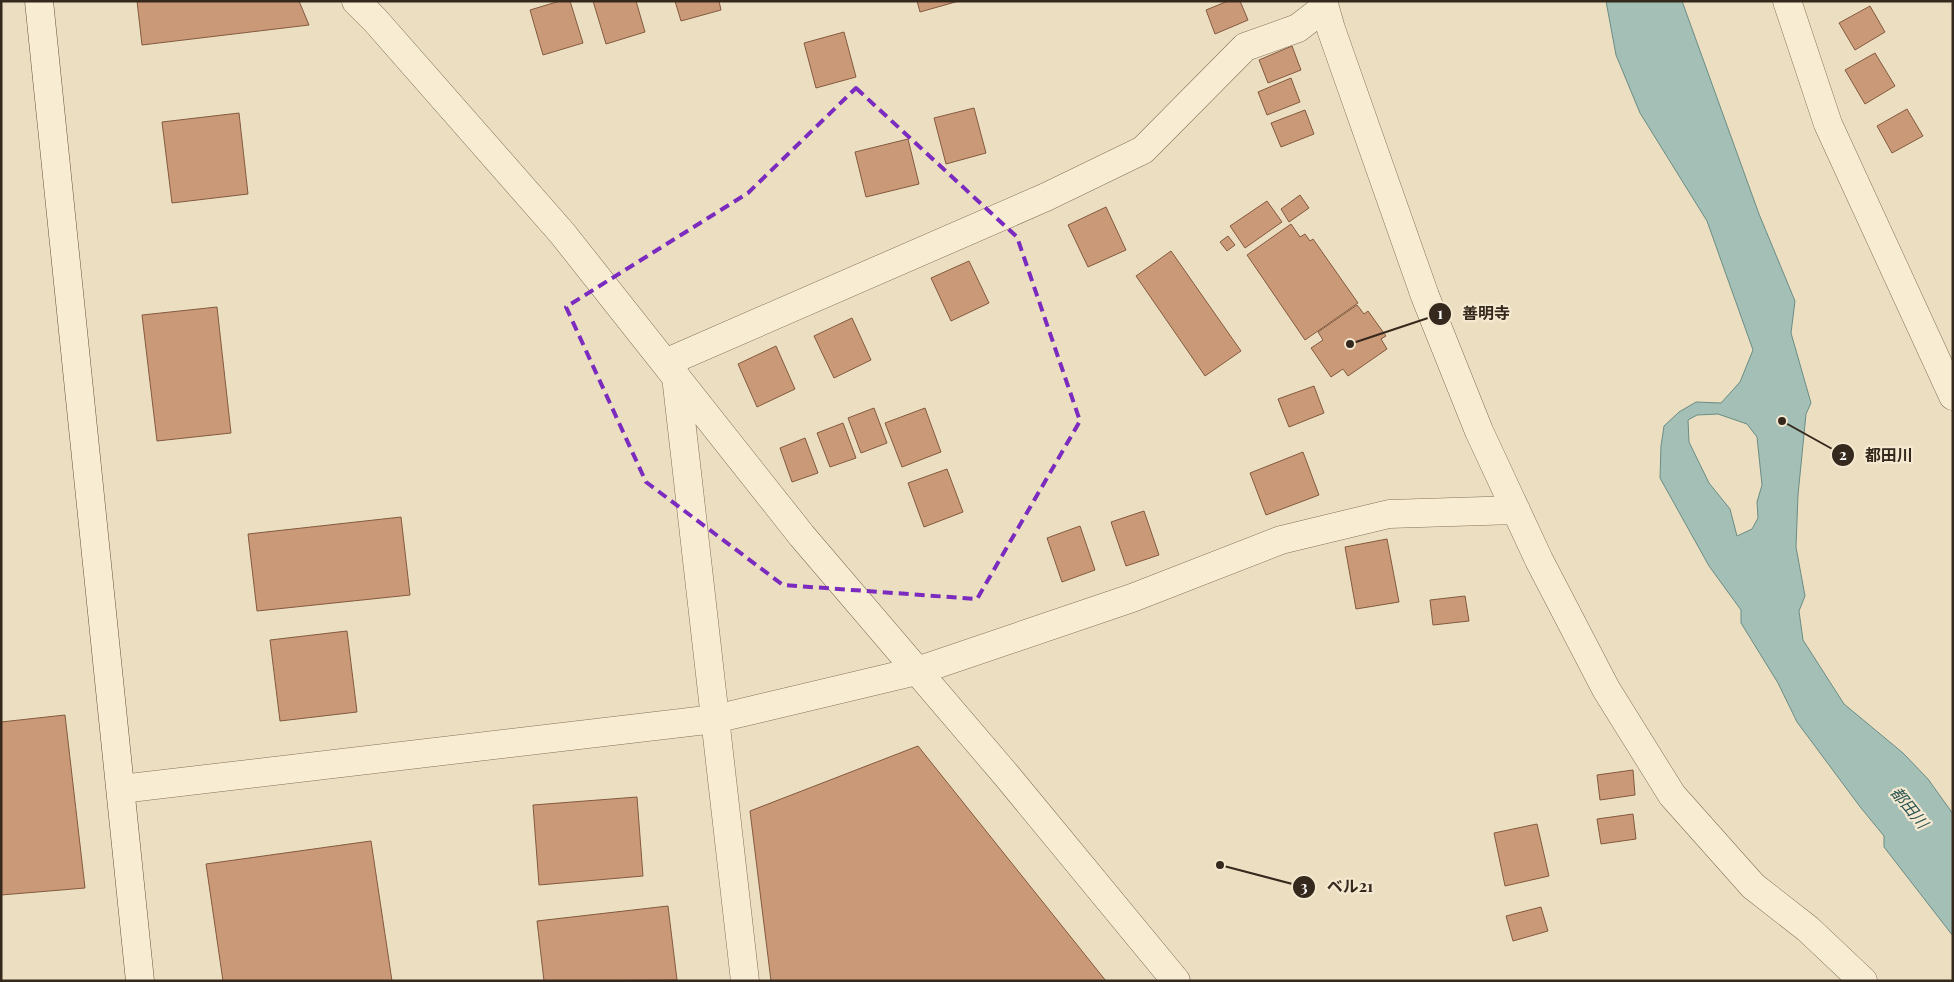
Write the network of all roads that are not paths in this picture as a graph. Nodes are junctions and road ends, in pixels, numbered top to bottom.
1 (39, 1) edge
2 (356, 1) edge
3 (1787, 1) edge
4 (1324, 4) edge
5 (670, 369) junction
6 (1953, 396) edge
7 (1516, 510) junction
8 (917, 671) junction
9 (714, 720) junction
10 (120, 789) junction
11 (140, 981) edge
12 (745, 981) edge
13 (1176, 981) edge
14 (1863, 981) edge

1 - 10 street
2 - 5 street
3 - 6 street
4 - 5 street
4 - 7 street
5 - 8 street
5 - 9 street
7 - 8 street
7 - 14 street
8 - 9 street
8 - 13 street
9 - 10 street
9 - 12 street
10 - 11 street

